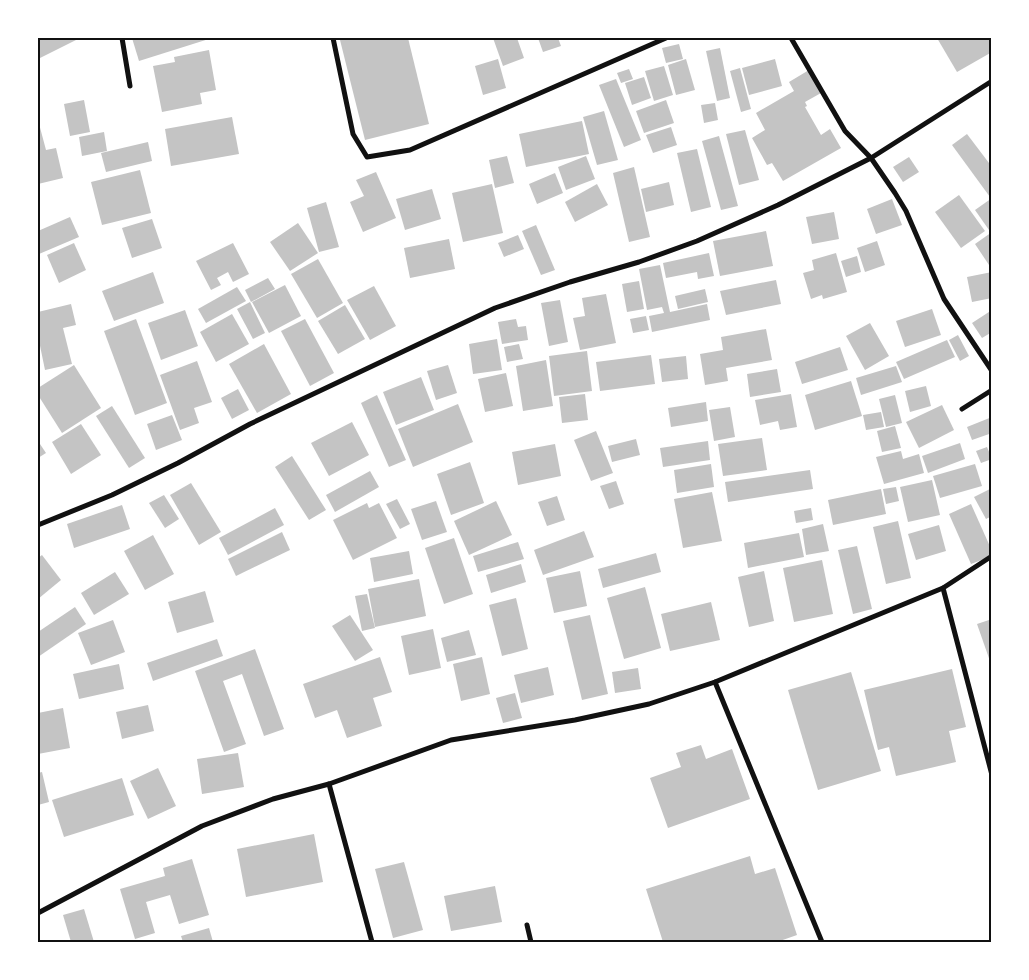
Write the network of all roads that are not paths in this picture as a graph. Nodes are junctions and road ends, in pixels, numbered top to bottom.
1 (122, 38) edge
2 (333, 38) edge
3 (666, 38) edge
4 (791, 38) edge
5 (992, 81) edge
6 (130, 86) dead end
7 (871, 158) junction
8 (992, 371) edge
9 (992, 390) edge
10 (962, 409) dead end
11 (38, 524) edge
12 (992, 556) edge
13 (944, 588) junction
14 (715, 682) junction
15 (992, 775) edge
16 (329, 784) junction
17 (38, 913) edge
18 (527, 925) dead end
19 (372, 942) edge
20 (531, 942) edge
21 (822, 942) edge

1 - 6 street
2 - 3 street
4 - 7 street
5 - 7 street
7 - 8 street
7 - 11 street
9 - 10 street
12 - 13 street
13 - 14 street
13 - 15 street
14 - 16 street
14 - 21 street
16 - 17 street
16 - 19 street
18 - 20 street

